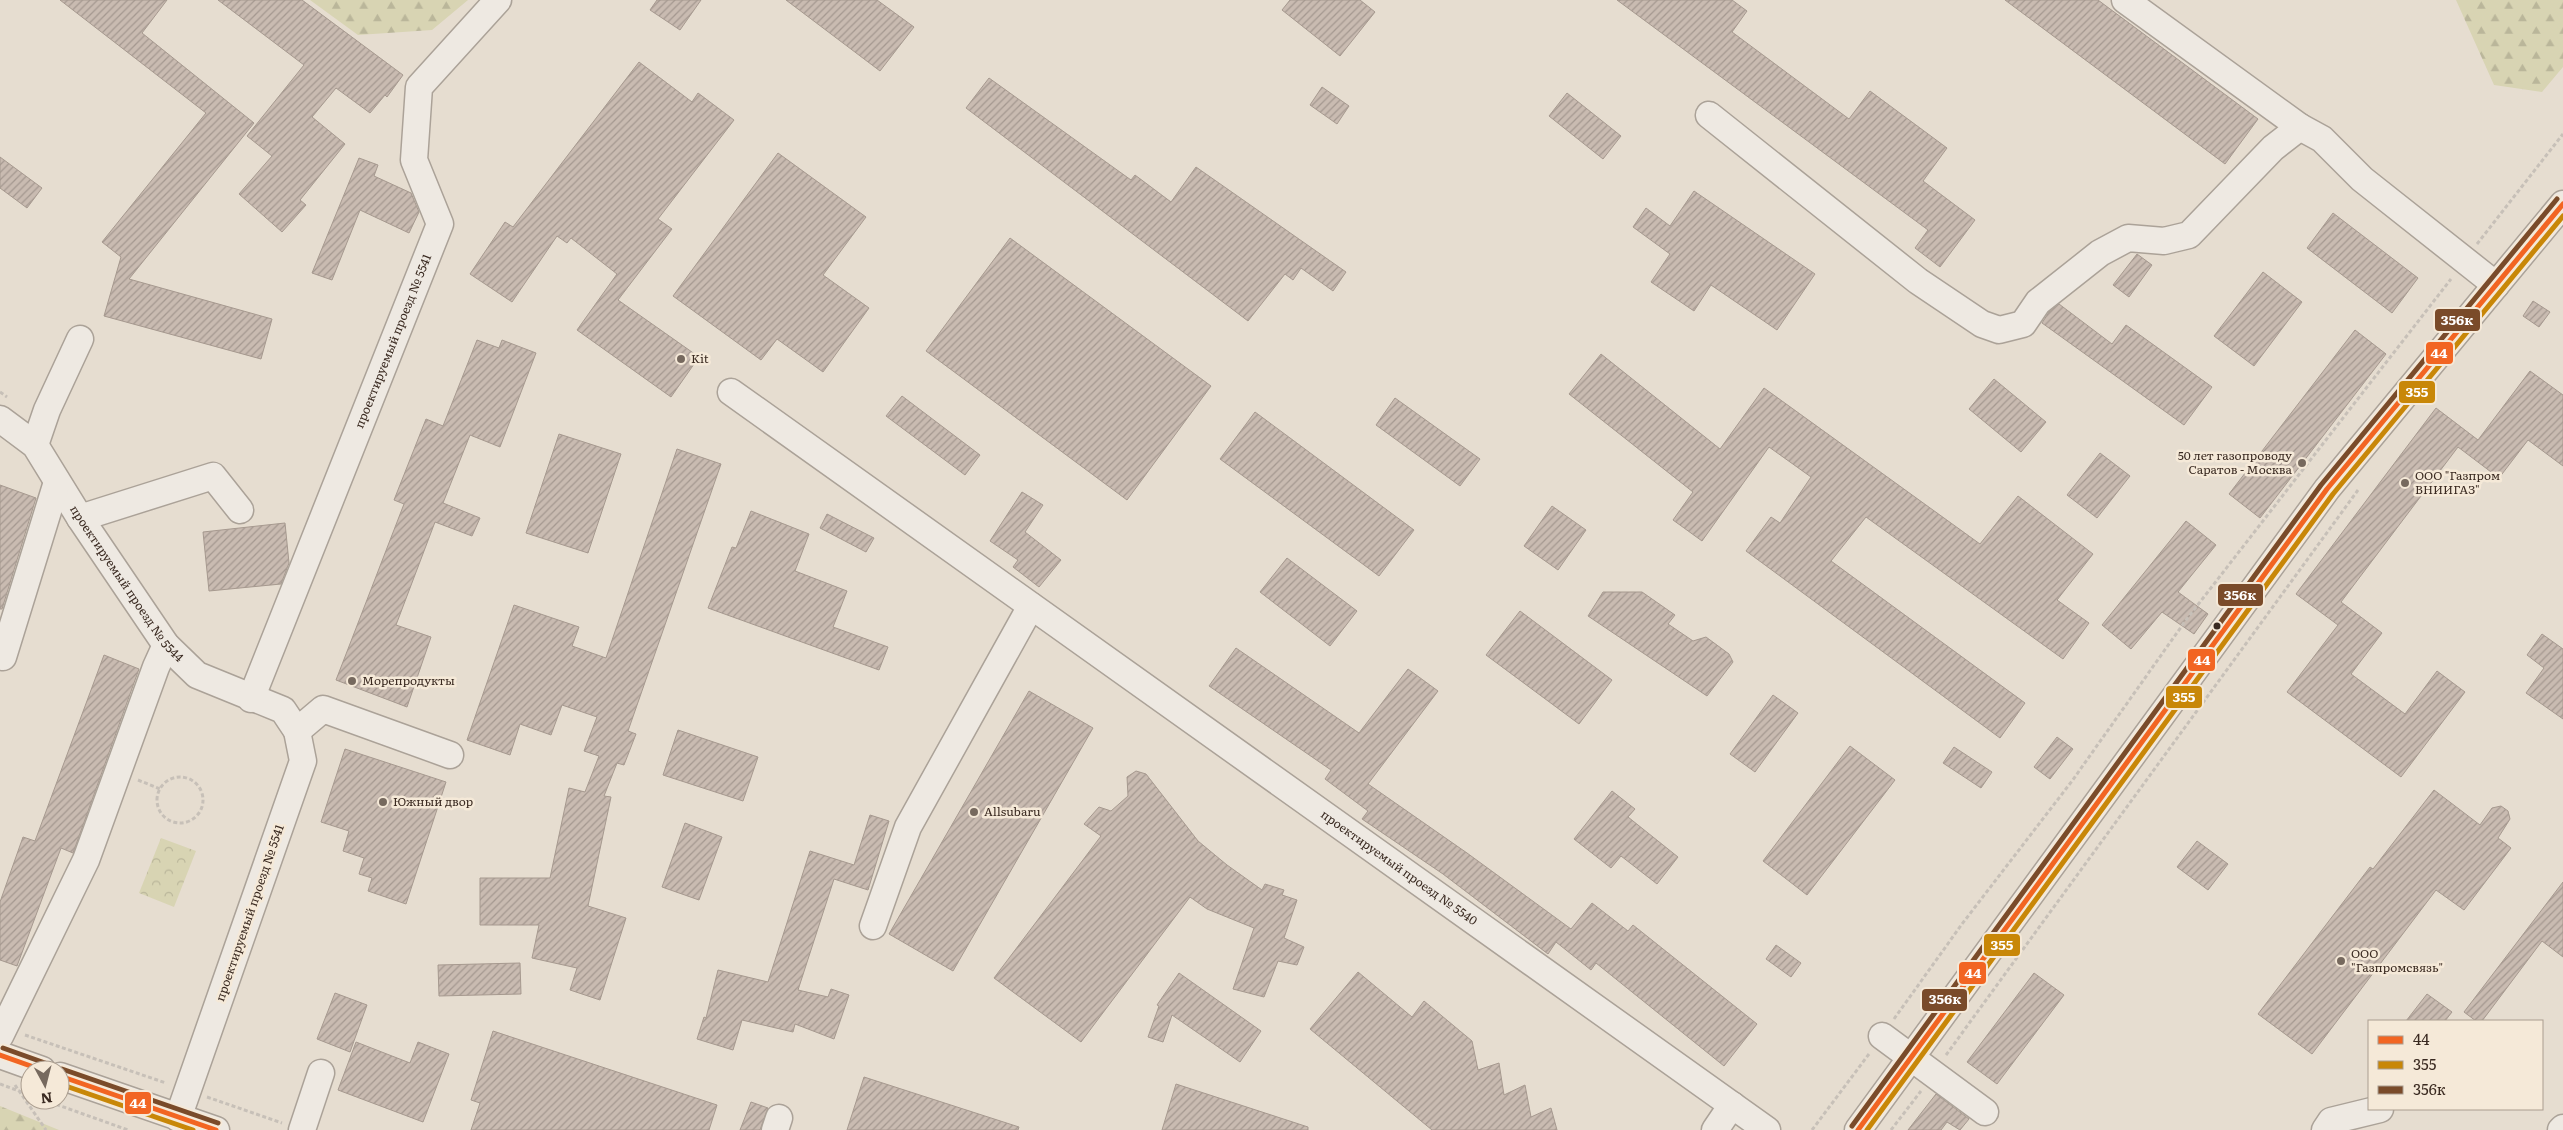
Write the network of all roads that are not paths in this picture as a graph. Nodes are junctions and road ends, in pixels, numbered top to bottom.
1 (498, 0) edge
2 (2125, 0) edge
3 (1709, 115) dead end
4 (2300, 127) junction
5 (2563, 204) edge
6 (2496, 285) junction
7 (80, 339) dead end
8 (731, 392) dead end
9 (0, 419) edge
10 (35, 445) junction
11 (57, 482) junction
12 (240, 510) dead end
13 (80, 518) junction
14 (1031, 606) junction
15 (166, 645) junction
16 (3, 657) dead end
17 (251, 699) junction
18 (290, 721) junction
19 (450, 755) dead end
20 (873, 926) dead end
21 (2, 1032) edge
22 (1882, 1036) road end
23 (1911, 1058) junction
24 (5, 1066) edge
25 (20, 1068) edge
26 (321, 1073) dead end
27 (70, 1080) edge
28 (1732, 1105) junction
29 (2376, 1110) edge
30 (1984, 1112) dead end
31 (178, 1118) junction
32 (297, 1128) edge
33 (216, 1130) edge
34 (1715, 1130) edge
35 (1767, 1130) edge
36 (1858, 1130) edge
37 (2325, 1130) edge

1 - 17 street, проектируемый проезд № 5541
2 - 4 street
3 - 4 street
4 - 6 street
5 - 6 street
6 - 23 street
7 - 10 street
8 - 14 street, проектируемый проезд № 5540
9 - 10 street, проектируемый проезд № 5544
10 - 11 street, проектируемый проезд № 5544
11 - 13 street, проектируемый проезд № 5544
11 - 16 street
12 - 13 street
13 - 15 street, проектируемый проезд № 5544
14 - 20 street
14 - 28 street, проектируемый проезд № 5540
15 - 17 street, проектируемый проезд № 5544
15 - 21 street
17 - 18 street, проектируемый проезд № 5544
18 - 19 street
18 - 31 street, проектируемый проезд № 5541
22 - 23 street
23 - 30 street
23 - 36 street
24 - 25 street
26 - 32 street
27 - 31 street
28 - 34 street
28 - 35 street, проектируемый проезд № 5540
29 - 37 street
31 - 33 street

